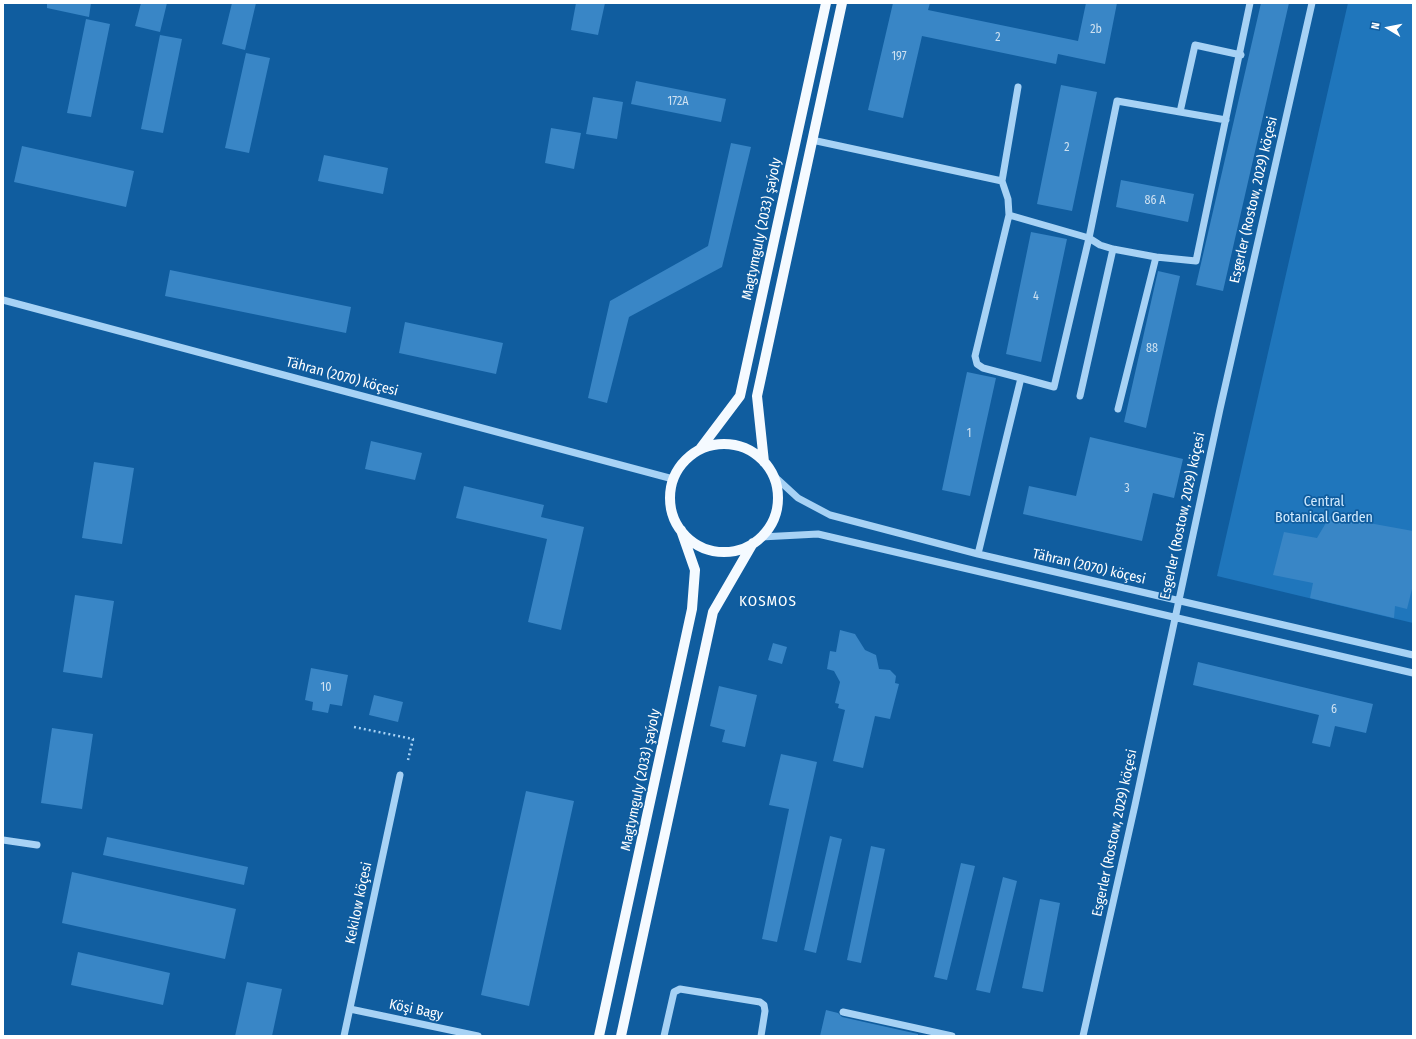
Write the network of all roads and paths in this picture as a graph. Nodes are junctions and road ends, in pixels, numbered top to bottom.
1 (826, 3) edge
2 (842, 3) edge
3 (1250, 3) edge
4 (1312, 3) edge
5 (1241, 55) junction
6 (1018, 87) dead end
7 (1180, 112) junction
8 (1226, 120) junction
9 (812, 140) junction
10 (1002, 181) junction
11 (1009, 216) junction
12 (1089, 238) junction
13 (1113, 249) junction
14 (1156, 257) junction
15 (3, 300) edge
16 (1021, 378) junction
17 (1080, 396) dead end
18 (1118, 409) dead end
19 (700, 449) junction
20 (764, 462) junction
21 (773, 474) junction
22 (673, 479) junction
23 (681, 530) junction
24 (757, 540) junction
25 (978, 554) junction
26 (1178, 601) junction
27 (1175, 618) junction
28 (1413, 655) edge
29 (1413, 673) edge
30 (354, 726) dead end
31 (408, 760) dead end
32 (400, 775) dead end
33 (3, 840) edge
34 (37, 845) dead end
35 (350, 1009) junction
36 (843, 1012) dead end
37 (344, 1036) edge
38 (478, 1036) edge
39 (599, 1036) edge
40 (620, 1036) edge
41 (664, 1036) edge
42 (761, 1036) edge
43 (952, 1036) edge
44 (1083, 1036) edge

1 - 19 main road, Magtymguly (2033) şaýoly
2 - 9 main road
3 - 5 street
4 - 26 street, Esgerler (Rostow, 2029) köçesi
5 - 7 street
5 - 8 street
6 - 10 street
7 - 8 street
7 - 12 street
8 - 14 street
9 - 10 street
9 - 20 main road
10 - 11 street
11 - 12 street
11 - 16 street
12 - 13 street
12 - 16 street
13 - 14 street
13 - 17 street
14 - 18 street
15 - 22 street, Tähran (2070) köçesi
16 - 25 street
19 - 20 main road
19 - 22 main road
20 - 21 main road
21 - 24 main road
21 - 25 street, Tähran (2070) köçesi
22 - 23 main road
23 - 24 main road
23 - 39 main road, Magtymguly (2033) şaýoly
24 - 27 street
24 - 40 main road
25 - 26 street, Tähran (2070) köçesi
26 - 27 street, Esgerler (Rostow, 2029) köçesi
26 - 28 street, Tähran (2070) köçesi
27 - 29 street
27 - 44 street, Esgerler (Rostow, 2029) köçesi
30 - 31 path
32 - 35 street, Kekilow köçesi
33 - 34 street
35 - 37 street, Kekilow köçesi
35 - 38 street, Köşi Bagy
36 - 43 street
41 - 42 street

